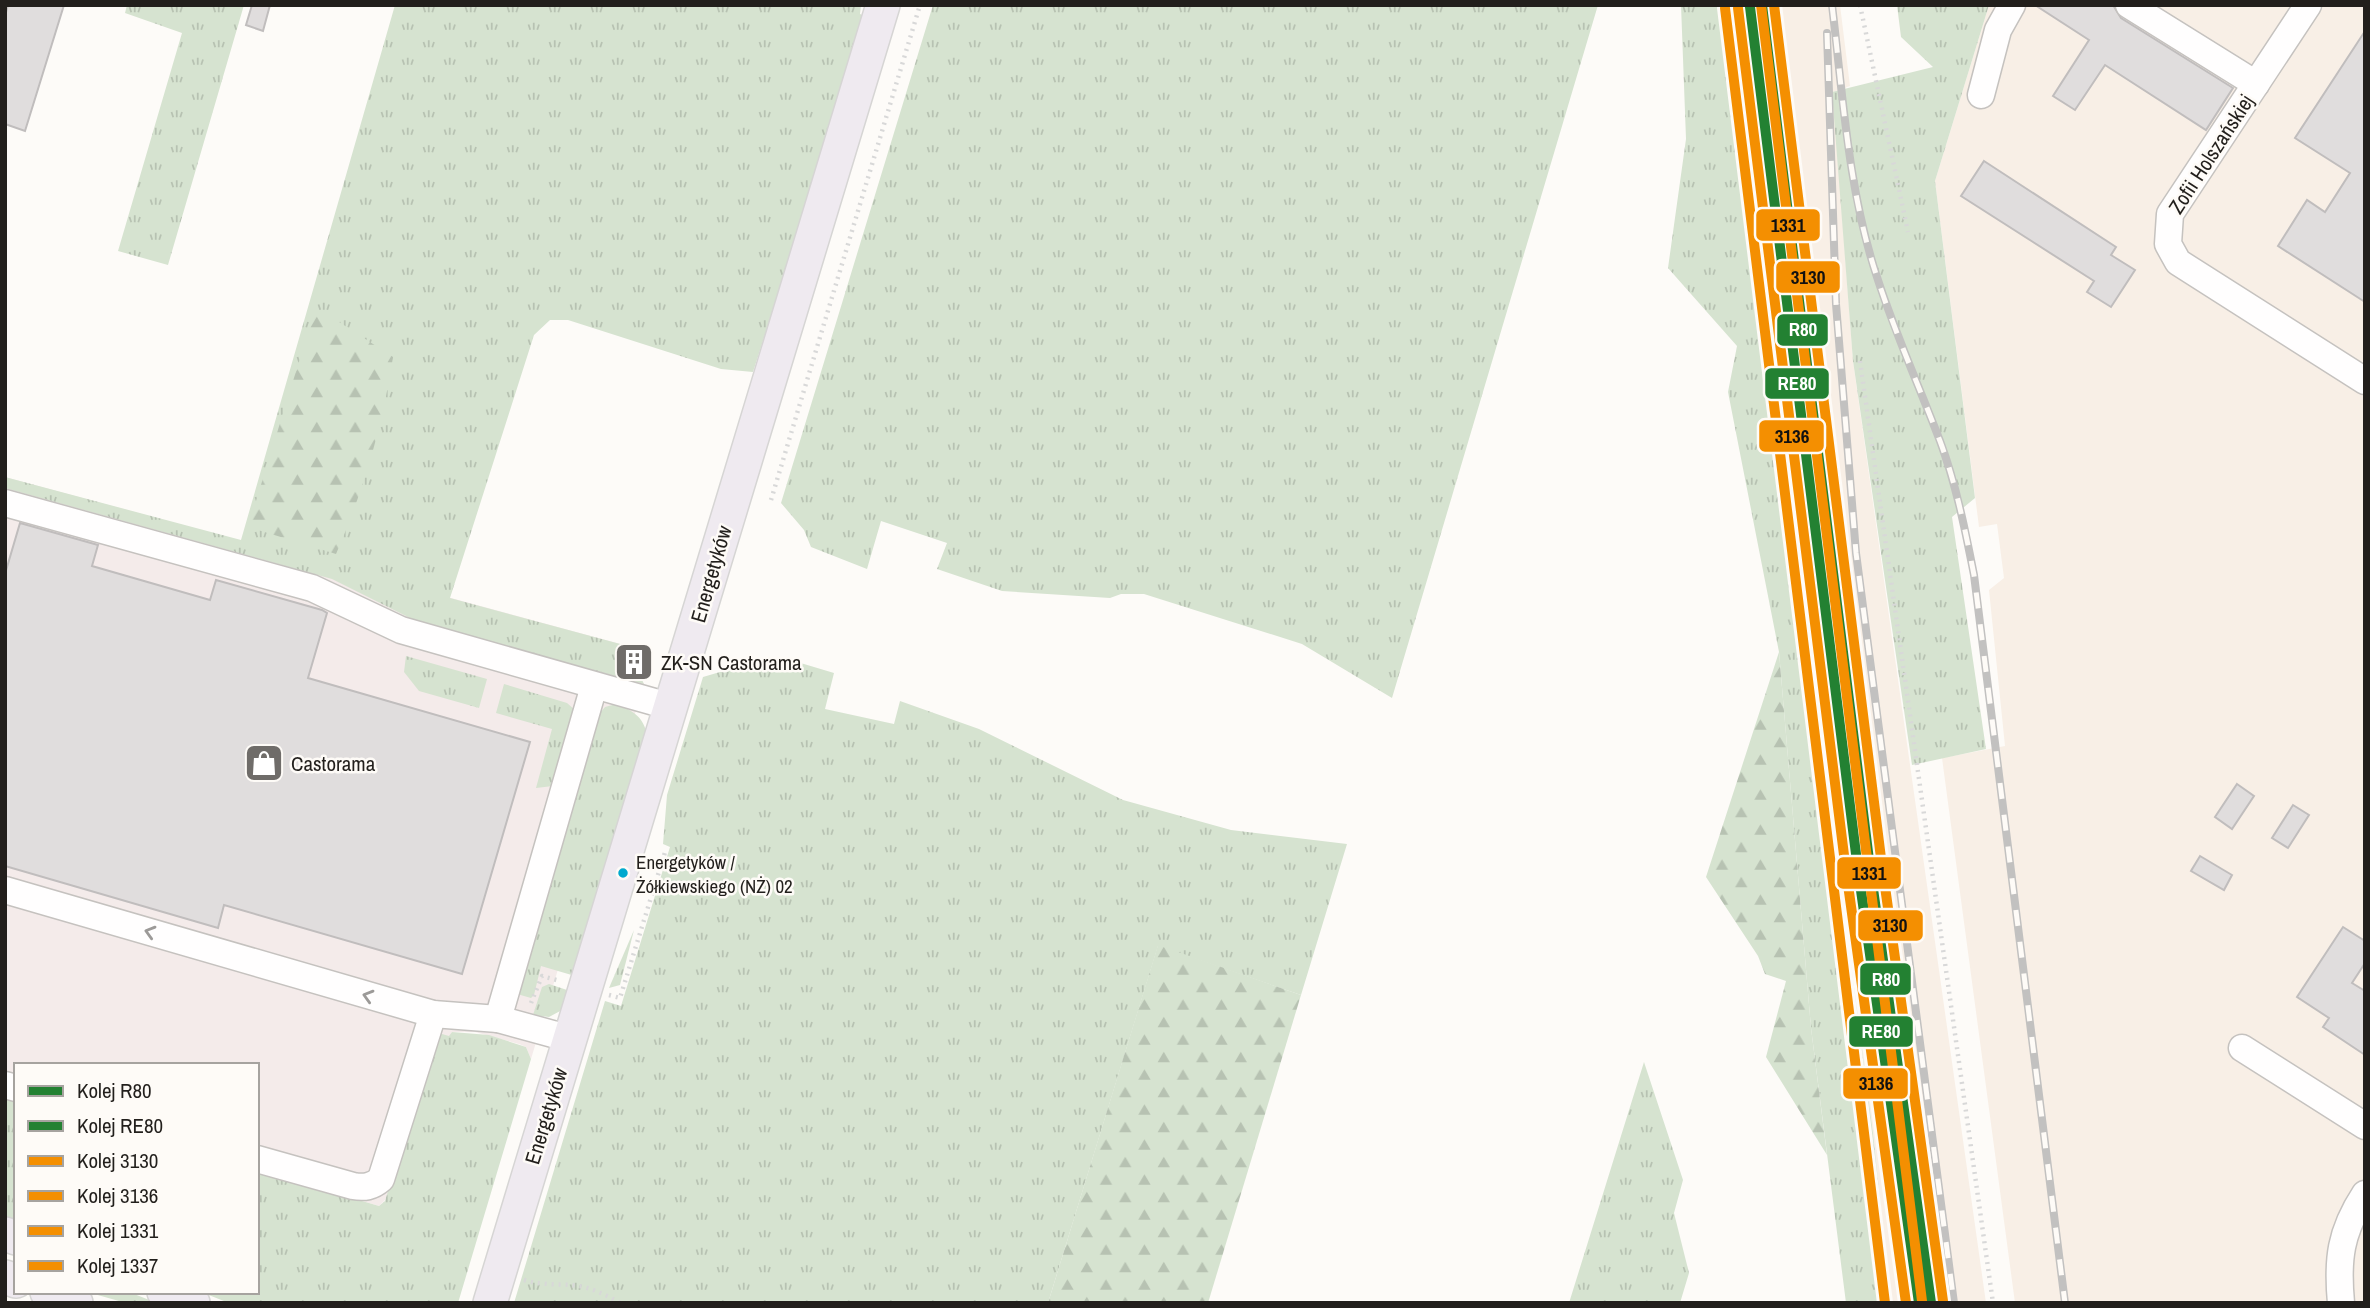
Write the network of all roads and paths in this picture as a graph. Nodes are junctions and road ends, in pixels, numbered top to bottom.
1 (883, 5) edge
2 (920, 5) edge
3 (1860, 5) edge
4 (2012, 5) edge
5 (2129, 5) edge
6 (2308, 5) edge
7 (2256, 84) junction
8 (1980, 95) dead end
9 (1908, 232) dead end
10 (1860, 361) dead end
11 (2365, 381) edge
12 (771, 500) dead end
13 (5, 503) edge
14 (594, 686) junction
15 (672, 707) junction
16 (5, 890) edge
17 (433, 1014) junction
18 (498, 1018) junction
19 (571, 1040) junction
20 (2242, 1048) dead end
21 (2365, 1126) edge
22 (259, 1160) edge
23 (2365, 1194) edge
24 (500, 1271) junction
25 (52, 1294) edge
26 (169, 1294) edge
27 (76, 1303) edge
28 (193, 1303) edge
29 (490, 1303) edge
30 (621, 1303) edge
31 (1993, 1303) edge
32 (2341, 1303) edge

1 - 15 main road, Energetyków
2 - 12 path
3 - 9 path
4 - 8 lane
5 - 7 lane
6 - 7 lane, Zofii Holszańskiej
7 - 11 lane, Zofii Holszańskiej
10 - 31 path
13 - 14 lane
14 - 15 lane
14 - 18 lane
15 - 19 main road, Energetyków
17 -> 16 lane
17 - 18 lane
17 - 22 lane
18 - 19 lane
19 - 24 main road, Energetyków
20 - 21 lane
23 - 32 lane
24 - 29 main road, Energetyków
24 - 30 path
25 - 27 main road
26 - 28 main road

